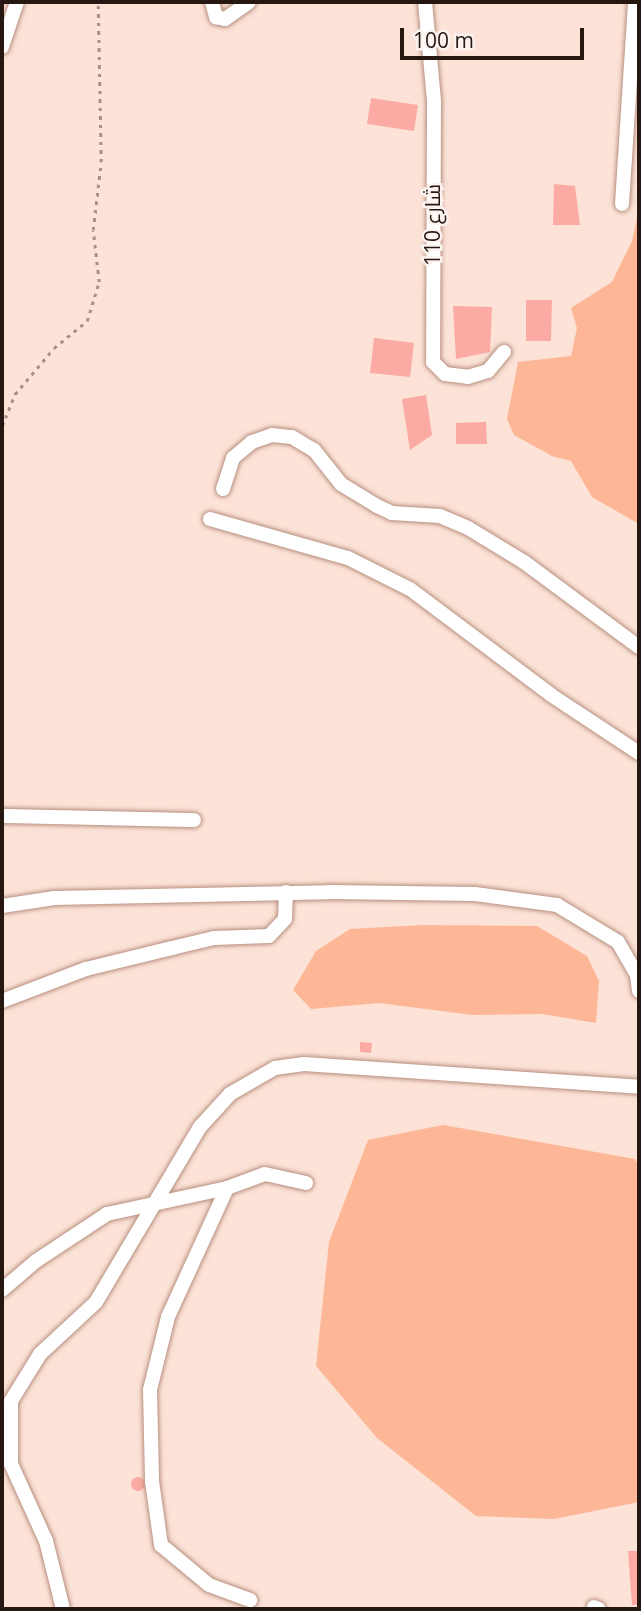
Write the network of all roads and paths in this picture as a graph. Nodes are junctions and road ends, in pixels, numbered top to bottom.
1 (17, 2) edge
2 (98, 2) edge
3 (212, 2) edge
4 (249, 2) edge
5 (425, 2) edge
6 (635, 2) edge
7 (2, 47) edge
8 (622, 204) dead end
9 (504, 352) dead end
10 (2, 426) edge
11 (223, 489) dead end
12 (210, 519) dead end
13 (639, 647) edge
14 (639, 753) edge
15 (2, 816) edge
16 (194, 820) dead end
17 (286, 892) junction
18 (2, 906) edge
19 (639, 991) edge
20 (2, 1001) edge
21 (639, 1087) edge
22 (306, 1183) dead end
23 (227, 1188) junction
24 (155, 1204) junction
25 (2, 1290) edge
26 (250, 1600) dead end
27 (63, 1609) edge

1 - 7 street
2 - 10 path
3 - 4 street
5 - 9 street, شارع 110
6 - 8 street
11 - 13 street
12 - 14 street
15 - 16 street
17 - 18 street
17 - 19 street
17 - 20 street
21 - 24 street
22 - 23 street
23 - 24 street
23 - 26 street
24 - 25 street
24 - 27 street

